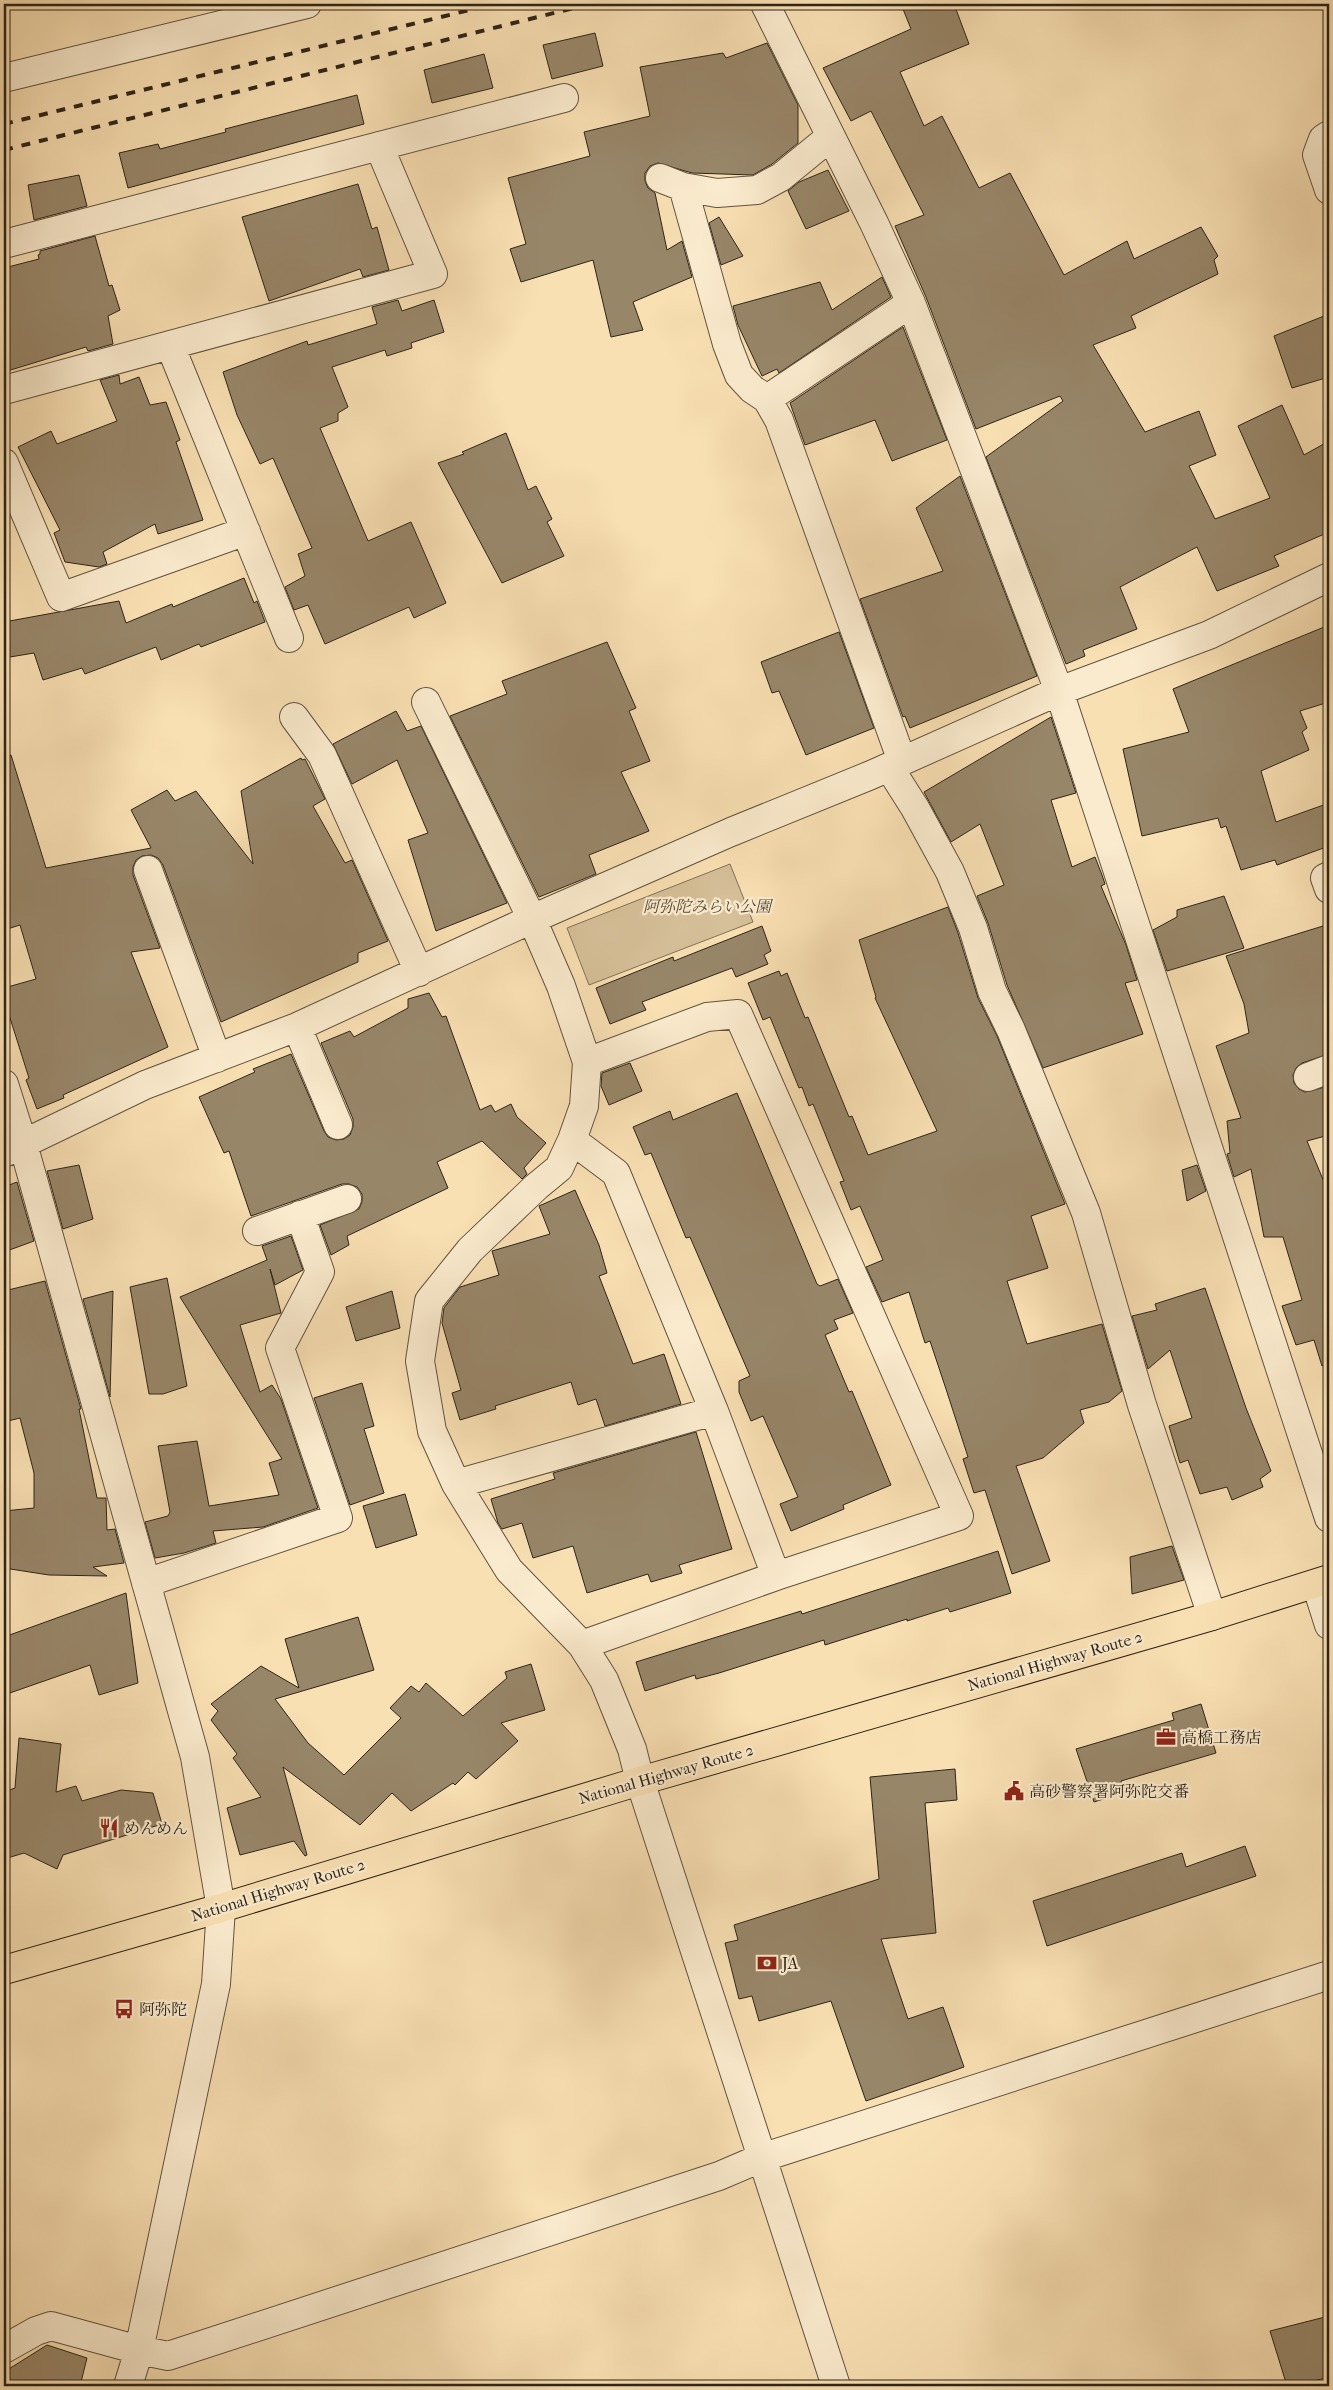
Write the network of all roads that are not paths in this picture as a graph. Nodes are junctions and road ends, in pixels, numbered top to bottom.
1 (308, 4) edge
2 (765, 4) edge
3 (4, 78) edge
4 (564, 98) dead end
5 (1329, 135) edge
6 (830, 137) junction
7 (379, 146) junction
8 (1329, 190) edge
9 (4, 244) edge
10 (911, 303) junction
11 (170, 345) junction
12 (4, 390) edge
13 (767, 399) junction
14 (4, 463) edge
15 (246, 531) junction
16 (1329, 577) edge
17 (289, 638) dead end
18 (1058, 691) junction
19 (426, 702) dead end
20 (294, 717) dead end
21 (895, 764) junction
22 (148, 870) dead end
23 (1329, 876) edge
24 (1329, 889) edge
25 (532, 919) junction
26 (419, 972) junction
27 (297, 1027) junction
28 (217, 1058) junction
29 (587, 1062) junction
30 (4, 1084) edge
31 (338, 1125) dead end
32 (572, 1140) junction
33 (13, 1148) edge
34 (347, 1199) dead end
35 (300, 1215) junction
36 (257, 1231) dead end
37 (714, 1411) junction
38 (456, 1484) junction
39 (1329, 1518) edge
40 (776, 1576) junction
41 (1322, 1582) edge
42 (146, 1583) junction
43 (1212, 1616) junction
44 (1329, 1625) edge
45 (582, 1645) junction
46 (640, 1781) junction
47 (221, 1908) junction
48 (4, 1970) edge
49 (1329, 1975) edge
50 (761, 2158) junction
51 (4, 2349) edge
52 (139, 2350) junction
53 (128, 2386) edge
54 (836, 2386) edge

1 - 3 street
2 - 6 street
4 - 7 street
5 - 8 street
6 - 10 street
6 - 13 street
7 - 9 street
7 - 11 street
10 - 13 street
10 - 18 street
11 - 12 street
11 - 15 street
13 - 21 street
14 - 15 street
15 - 17 street
16 - 18 street
18 - 21 street
18 - 39 street
19 - 25 street
20 - 26 street
21 - 25 street
21 - 43 street
22 - 28 street
23 - 24 street
25 - 26 street
25 - 29 street
26 - 27 street
27 - 28 street
27 - 31 street
28 - 33 street
29 - 32 street
29 - 40 street
30 - 33 street
32 - 37 street
32 - 38 street
33 - 42 street
34 - 35 street
35 - 36 street
35 - 42 street
37 - 38 street
37 - 40 street
38 - 45 street
40 - 45 street
41 - 43 highway, National Highway Route 2
41 - 44 street
42 - 47 street
43 - 46 highway, National Highway Route 2
45 - 46 street
46 - 47 highway, National Highway Route 2
46 - 50 street
47 - 48 highway, National Highway Route 2
47 - 52 street
49 - 50 street
50 - 52 street
50 - 54 street
51 - 52 street
52 - 53 street

